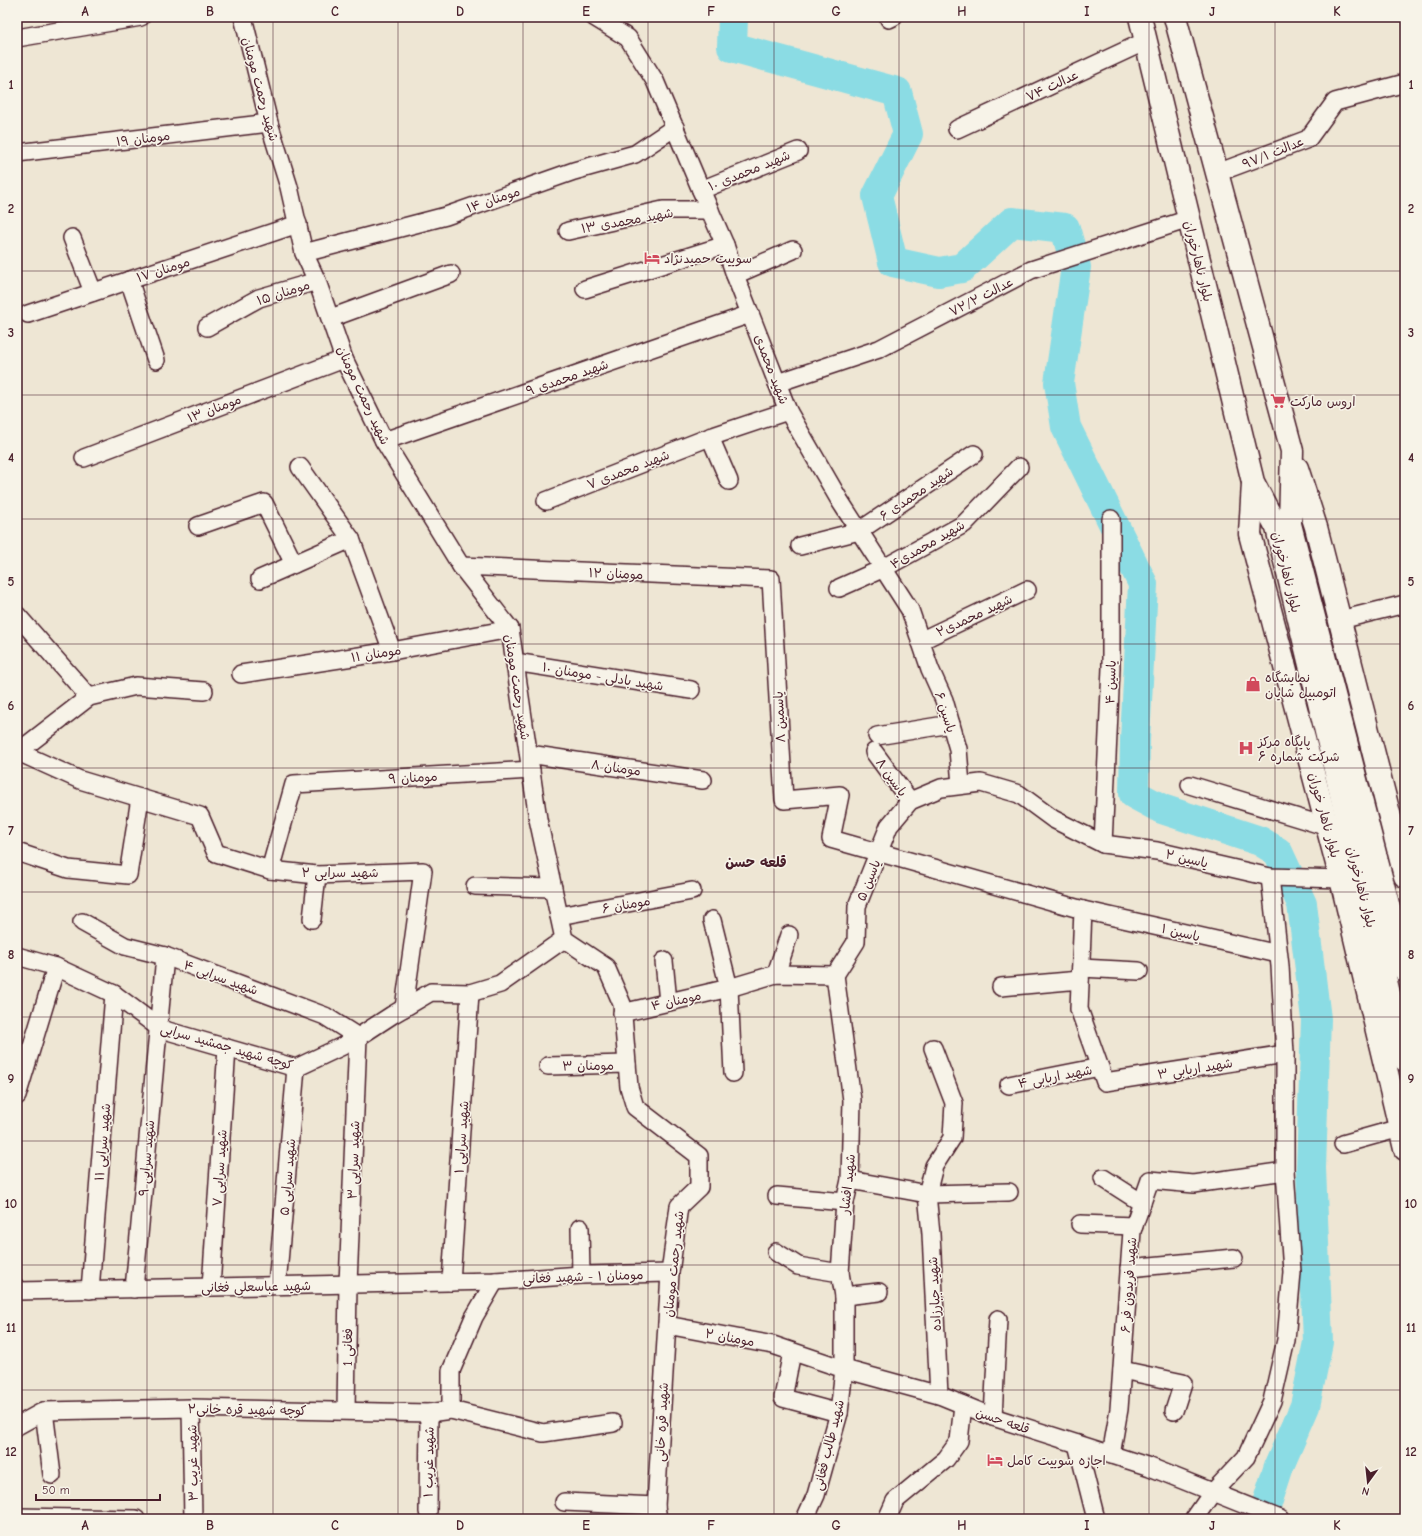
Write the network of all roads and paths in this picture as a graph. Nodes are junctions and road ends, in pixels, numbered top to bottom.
1 (141, 17) edge
2 (594, 17) edge
3 (1140, 17) edge
4 (1175, 17) edge
5 (248, 19) edge
6 (17, 38) edge
7 (1146, 41) junction
8 (1405, 83) edge
9 (269, 123) junction
10 (675, 128) junction
11 (957, 129) dead end
12 (798, 151) dead end
13 (17, 153) edge
14 (1217, 173) junction
15 (701, 190) junction
16 (710, 210) junction
17 (1189, 219) junction
18 (298, 224) junction
19 (568, 231) dead end
20 (72, 238) dead end
21 (726, 245) junction
22 (793, 250) dead end
23 (304, 253) junction
24 (451, 274) dead end
25 (735, 275) junction
26 (129, 280) junction
27 (317, 281) junction
28 (585, 289) dead end
29 (93, 292) junction
30 (28, 314) dead end
31 (750, 314) junction
32 (331, 318) junction
33 (207, 327) dead end
34 (344, 359) junction
35 (156, 360) dead end
36 (777, 382) junction
37 (788, 411) junction
38 (710, 437) junction
39 (384, 441) junction
40 (1292, 451) junction
41 (974, 454) dead end
42 (84, 458) dead end
43 (300, 467) dead end
44 (1019, 467) dead end
45 (729, 481) dead end
46 (1253, 482) junction
47 (546, 501) dead end
48 (1111, 519) dead end
49 (198, 526) dead end
50 (859, 531) junction
51 (351, 539) junction
52 (800, 546) dead end
53 (294, 564) junction
54 (461, 566) junction
55 (884, 568) junction
56 (260, 579) dead end
57 (771, 579) joint
58 (839, 588) dead end
59 (1028, 590) dead end
60 (1405, 604) edge
61 (17, 615) edge
62 (1340, 620) junction
63 (510, 629) junction
64 (920, 641) junction
65 (392, 651) junction
66 (515, 662) junction
67 (241, 674) dead end
68 (691, 690) dead end
69 (204, 691) dead end
70 (89, 696) junction
71 (951, 724) junction
72 (17, 752) edge
73 (530, 762) junction
74 (703, 780) dead end
75 (961, 785) junction
76 (1190, 785) dead end
77 (140, 798) junction
78 (910, 801) junction
79 (1328, 827) junction
80 (832, 838) joint
81 (1103, 844) junction
82 (17, 852) edge
83 (879, 852) junction
84 (270, 870) junction
85 (317, 875) junction
86 (1405, 876) edge
87 (1276, 878) junction
88 (1341, 879) junction
89 (475, 886) dead end
90 (553, 888) junction
91 (692, 891) dead end
92 (1083, 910) junction
93 (559, 916) junction
94 (312, 919) dead end
95 (712, 920) dead end
96 (82, 922) dead end
97 (788, 935) dead end
98 (564, 940) junction
99 (1278, 954) junction
100 (17, 956) edge
101 (165, 956) junction
102 (664, 961) dead end
103 (56, 967) junction
104 (1405, 970) edge
105 (1139, 971) dead end
106 (776, 974) junction
107 (1081, 974) junction
108 (835, 975) junction
109 (1001, 987) dead end
110 (729, 988) junction
111 (470, 993) junction
112 (114, 994) junction
113 (668, 1002) junction
114 (404, 1008) junction
115 (622, 1013) junction
116 (158, 1027) junction
117 (358, 1037) junction
118 (227, 1048) junction
119 (933, 1048) dead end
120 (1285, 1054) junction
121 (1405, 1060) edge
122 (627, 1064) junction
123 (548, 1066) dead end
124 (296, 1068) junction
125 (21, 1071) edge
126 (733, 1073) dead end
127 (1103, 1074) junction
128 (1009, 1085) dead end
129 (17, 1096) edge
130 (1403, 1138) edge
131 (1343, 1144) dead end
132 (1285, 1171) junction
133 (1103, 1178) dead end
134 (850, 1180) junction
135 (1009, 1192) dead end
136 (927, 1194) junction
137 (777, 1196) dead end
138 (845, 1202) junction
139 (1142, 1203) junction
140 (1080, 1224) dead end
141 (1134, 1226) junction
142 (580, 1228) dead end
143 (776, 1252) dead end
144 (1234, 1258) dead end
145 (1129, 1268) junction
146 (670, 1273) junction
147 (840, 1273) junction
148 (581, 1275) junction
149 (495, 1281) junction
150 (451, 1282) junction
151 (348, 1284) junction
152 (277, 1285) junction
153 (211, 1287) junction
154 (134, 1288) junction
155 (17, 1289) edge
156 (90, 1290) junction
157 (879, 1292) dead end
158 (844, 1296) junction
159 (998, 1320) dead end
160 (667, 1325) junction
161 (792, 1352) junction
162 (844, 1370) junction
163 (1122, 1370) junction
164 (939, 1395) junction
165 (963, 1405) junction
166 (191, 1408) junction
167 (346, 1410) junction
168 (451, 1410) junction
169 (1174, 1411) dead end
170 (44, 1412) junction
171 (429, 1413) junction
172 (839, 1413) junction
173 (993, 1417) junction
174 (613, 1423) dead end
175 (17, 1426) edge
176 (1077, 1444) junction
177 (1111, 1455) junction
178 (52, 1475) dead end
179 (1212, 1493) junction
180 (564, 1502) dead end
181 (428, 1512) dead end
182 (657, 1513) edge
183 (17, 1517) edge
184 (136, 1519) edge
185 (193, 1519) edge
186 (805, 1519) edge
187 (887, 1519) edge
188 (1096, 1519) edge
189 (1194, 1519) edge
190 (1280, 1519) edge

1 - 6 street
2 - 10 street, شهید محمدی
3 - 7 main road, بلوار ناهارخوران
4 - 14 main road, بلوار ناهارخوران
5 - 9 street, شهید رحمت مومنان
7 - 11 street, عدالت ۷۴
7 - 17 main road, بلوار ناهارخوران
8 - 14 street, ۹۷/۱ عدالت
9 - 13 street, مومنان ۱۹
9 - 18 street, شهید رحمت مومنان
10 - 15 street, شهید محمدی
10 - 23 street, مومنان ۱۴
12 - 15 street, ۱۰ شهید محمدی
14 - 40 main road, بلوار ناهارخوران
15 - 16 street, شهید محمدی
16 - 19 street, ۱۳ شهید محمدی
16 - 21 street, شهید محمدی
17 - 36 street, عدالت ۷۲/۲
17 - 46 main road, بلوار ناهارخوران
18 - 23 street, شهید رحمت مومنان
18 - 26 street, مومنان ۱۷
20 - 29 street
21 - 25 street, شهید محمدی
21 - 28 street
22 - 25 street
23 - 27 street, شهید رحمت مومنان
24 - 32 street
25 - 31 street, شهید محمدی
26 - 29 street, مومنان ۱۷
26 - 35 street
27 - 32 street, شهید رحمت مومنان
27 - 33 street, مومنان ۱۵
29 - 30 street, مومنان ۱۷
31 - 36 street, شهید محمدی
31 - 39 street, ۹ شهید محمدی
32 - 34 street, شهید رحمت مومنان
34 - 39 street, شهید رحمت مومنان
34 - 42 street, مومنان ۱۳
36 - 37 street, شهید محمدی
37 - 38 street, شهید محمدی ۷
37 - 50 street, شهید محمدی
38 - 45 street
38 - 47 street, شهید محمدی ۷
39 - 54 street, شهید رحمت مومنان
40 - 62 main road
40 - 104 main road, بلوار ناهارخوران
41 - 50 street, ۶ شهید محمدی
43 - 51 street
44 - 55 street, شهید محمدی۴
46 - 79 main road, بلوار ناهار خوران
46 - 121 main road, بلوار ناهارخوران
48 - 81 street, یاسین ۴
49 - 53 street
50 - 52 street, ۶ شهید محمدی
50 - 55 street, شهید محمدی
51 - 53 street
51 - 65 street
53 - 56 street
54 - 57 street, مومنان ۱۲
54 - 63 street, شهید رحمت مومنان
55 - 58 street, شهید محمدی۴
55 - 64 street, شهید محمدی
57 - 80 street, یاسمین ۸
59 - 64 street, شهید محمدی۲
60 - 62 street
61 - 70 street
62 - 86 main road
63 - 65 street, مومنان ۱۱
63 - 66 street, شهید رحمت مومنان
64 - 71 street, یاسین ۶
65 - 67 street, مومنان ۱۱
66 - 68 street, شهید بادلی - مومنان ۱۰
66 - 73 street, شهید رحمت مومنان
69 - 70 street
70 - 72 street
71 - 75 street, یاسین ۶
71 - 78 street, یاسین ۸
72 - 77 street, شهید سرایی ۲
73 - 74 street, مومنان ۸
73 - 84 street, مومنان ۹
73 - 90 street, شهید رحمت مومنان
75 - 78 street, یاسین ۲
75 - 81 street, یاسین ۲
76 - 79 street
77 - 82 street
77 - 84 street, شهید سرایی ۲
78 - 83 street, یاسین ۵
79 - 88 main road, بلوار ناهار خوران
80 - 83 street, یاسین ۱
81 - 87 street, یاسین ۲
83 - 92 street, یاسین ۱
83 - 108 street, یاسین ۵
84 - 85 street, شهید سرایی ۲
85 - 94 street
85 - 114 street, شهید سرایی ۲
87 - 88 street, یاسین ۲
87 - 99 street
88 - 130 main road, بلوار ناهار خوران
89 - 90 street
90 - 93 street, شهید رحمت مومنان
91 - 93 street, مومنان ۶
92 - 99 street, یاسین ۱
92 - 107 street
93 - 98 street, شهید رحمت مومنان
95 - 110 street
96 - 101 street, شهید سرایی ۴
97 - 106 street
98 - 111 street, کوچه شهید جمشید سرایی
98 - 115 street, شهید رحمت مومنان
99 - 120 street
100 - 103 street, کوچه شهید جمشید سرایی
101 - 116 street, شهید سرایی ۹
101 - 117 street, شهید سرایی ۴
102 - 113 street
103 - 112 street, کوچه شهید جمشید سرایی
103 - 125 street
105 - 107 street
106 - 108 street, ۴ مومنان
106 - 110 street, ۴ مومنان
107 - 109 street
107 - 127 street
108 - 134 street, شهید افشار
110 - 113 street, ۴ مومنان
110 - 126 street
111 - 114 street, کوچه شهید جمشید سرایی
111 - 150 street, شهید سرایی ۱
112 - 116 street, کوچه شهید جمشید سرایی
112 - 156 street, شهید سرایی ۱۱
113 - 115 street, ۴ مومنان
114 - 117 street, کوچه شهید جمشید سرایی
115 - 122 street, شهید رحمت مومنان
116 - 118 street, کوچه شهید جمشید سرایی
116 - 154 street, شهید سرایی ۹
117 - 124 street, کوچه شهید جمشید سرایی
117 - 151 street, شهید سرایی ۳
118 - 124 street, کوچه شهید جمشید سرایی
118 - 153 street, شهید سرایی ۷
119 - 136 street, شهید جبارزاده
120 - 127 street, شهید اربابی ۳
120 - 132 street
122 - 123 street, مومنان ۳
122 - 146 street, شهید رحمت مومنان
124 - 152 street, شهید سرایی ۵
125 - 129 street
127 - 128 street, شهید اربابی ۴
130 - 131 street
132 - 139 street, شهید فریدون فر ۶
132 - 179 street
133 - 139 street
134 - 136 street
134 - 138 street, شهید افشار
135 - 136 street
136 - 164 street, شهید جبارزاده
137 - 138 street
138 - 147 street, شهید افشار
139 - 141 street, شهید فریدون فر ۶
140 - 141 street
141 - 145 street, شهید فریدون فر ۶
142 - 148 street
143 - 147 street
144 - 145 street
145 - 163 street, شهید فریدون فر ۶
146 - 148 street, مومنان ۱ - شهید فغانی
146 - 160 street, شهید رحمت مومنان
147 - 158 street, شهید افشار
148 - 149 street, مومنان ۱ - شهید فغانی
149 - 150 street, شهید عباسعلی فغانی
149 - 168 street
150 - 151 street, شهید عباسعلی فغانی
151 - 152 street, شهید عباسعلی فغانی
151 - 167 street, فغانی 1
152 - 153 street, شهید عباسعلی فغانی
153 - 154 street, شهید عباسعلی فغانی
154 - 156 street, شهید عباسعلی فغانی
155 - 156 street, شهید عباسعلی فغانی
157 - 158 street
158 - 162 street, شهید افشار
159 - 173 street
160 - 161 street, ۲ مومنان
160 - 182 street, شهید قره خانی
161 - 162 street, قلعه حسن
161 - 172 street
162 - 164 street, قلعه حسن
162 - 172 street, شهید طالب فغانی
163 - 169 street
163 - 177 street, شهید فریدون فر ۶
164 - 165 street, قلعه حسن
165 - 173 street, قلعه حسن
165 - 187 street
166 - 167 street, کوچه شهید قره خانی۲
166 - 170 street, کوچه شهید قره خانی۲
166 - 185 street, ۳ شهید غریب
167 - 171 street, کوچه شهید قره خانی۲
168 - 171 street, کوچه شهید قره خانی۲
168 - 174 street
170 - 175 street
170 - 178 street
171 - 181 street, ۱ شهید غریب
172 - 186 street, شهید طالب فغانی
173 - 176 street, قلعه حسن
176 - 177 street, قلعه حسن
176 - 188 street
177 - 179 street, قلعه حسن
179 - 189 street
179 - 190 street, قلعه حسن
180 - 182 street
183 - 184 street

